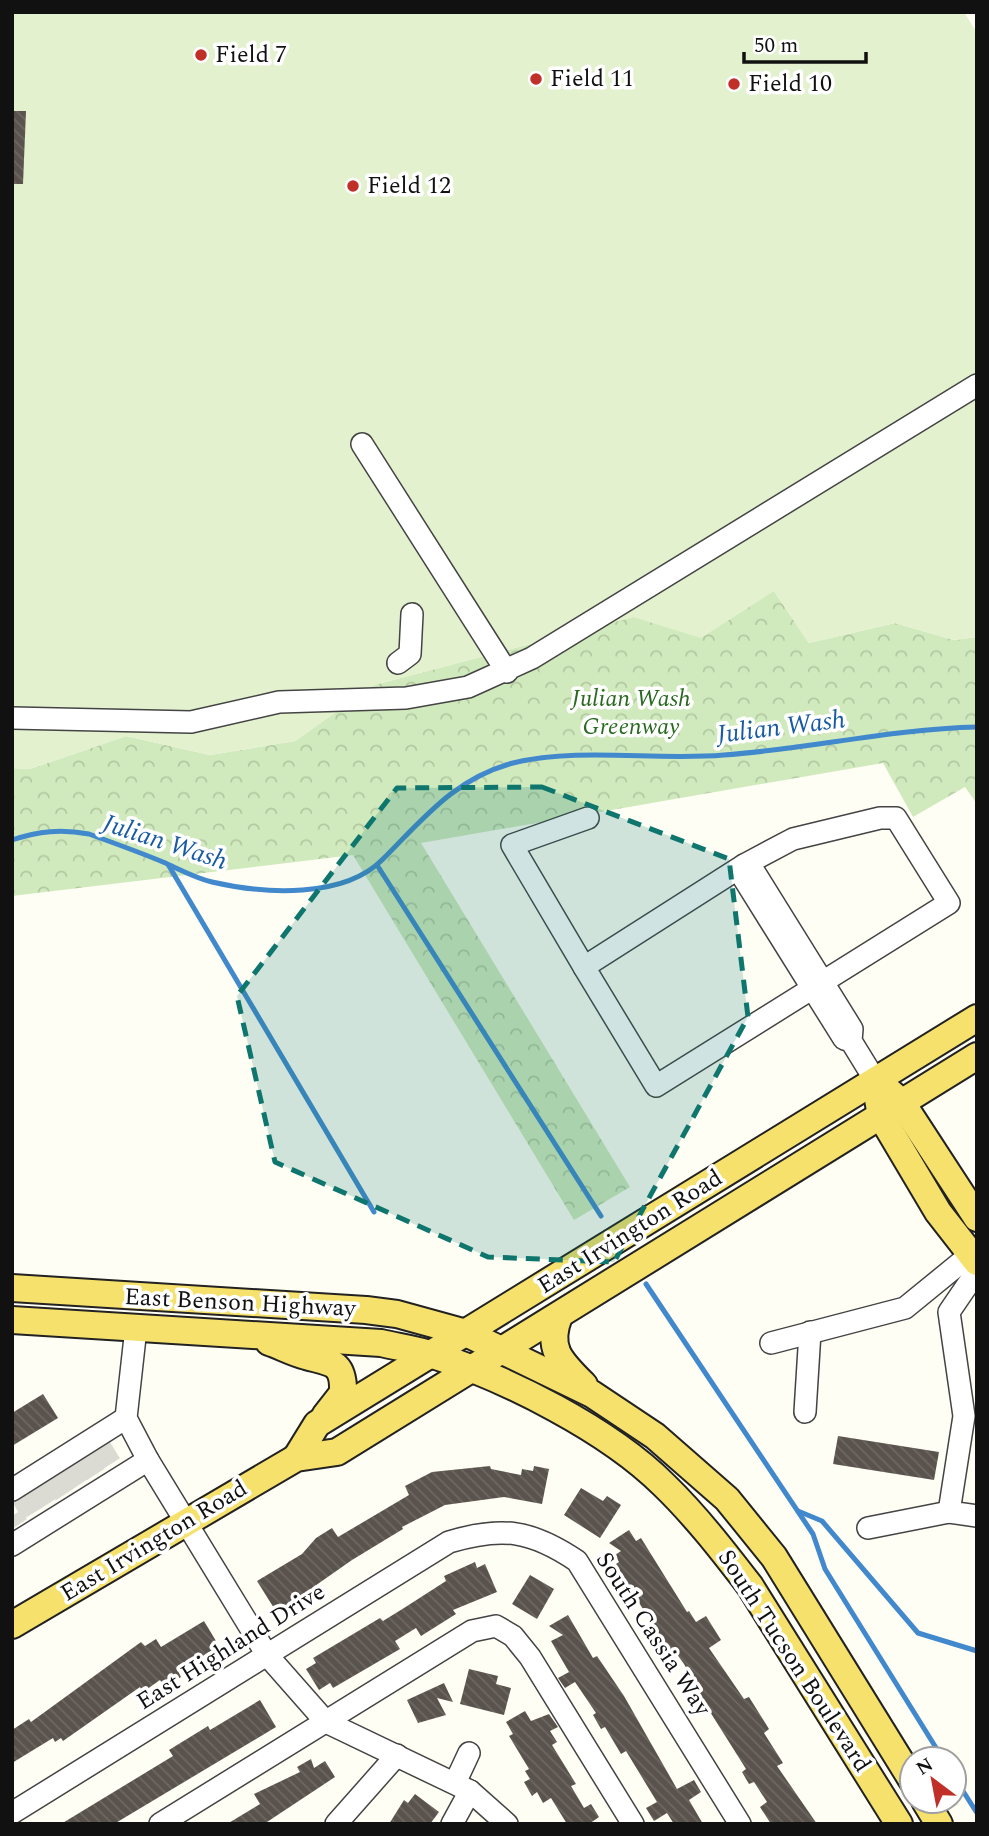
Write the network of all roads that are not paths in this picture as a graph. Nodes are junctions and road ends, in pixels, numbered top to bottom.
1 (977, 386) edge
2 (362, 444) dead end
3 (412, 614) dead end
4 (398, 663) dead end
5 (507, 672) junction
6 (12, 718) edge
7 (588, 818) dead end
8 (744, 866) junction
9 (584, 967) junction
10 (817, 984) junction
11 (977, 1018) edge
12 (977, 1056) edge
13 (875, 1080) junction
14 (892, 1109) junction
15 (977, 1218) edge
16 (975, 1262) edge
17 (12, 1288) edge
18 (559, 1316) junction
19 (12, 1320) edge
20 (136, 1328) junction
21 (810, 1332) junction
22 (466, 1333) junction
23 (252, 1334) junction
24 (771, 1343) dead end
25 (505, 1349) junction
26 (431, 1354) junction
27 (472, 1369) junction
28 (592, 1394) junction
29 (805, 1412) dead end
30 (127, 1418) junction
31 (317, 1424) junction
32 (296, 1458) junction
33 (148, 1460) junction
34 (54, 1469) edge
35 (65, 1504) edge
36 (949, 1512) junction
37 (977, 1516) edge
38 (185, 1523) junction
39 (868, 1528) dead end
40 (480, 1532) joint
41 (15, 1619) edge
42 (267, 1655) junction
43 (326, 1722) junction
44 (469, 1753) dead end
45 (397, 1755) junction
46 (898, 1757) edge
47 (462, 1787) junction
48 (12, 1813) edge
49 (160, 1824) edge
50 (336, 1824) edge
51 (452, 1824) edge
52 (507, 1824) edge
53 (633, 1824) edge
54 (740, 1824) edge
55 (899, 1824) edge

1 - 5 street
2 - 5 street
3 - 4 street
5 - 6 street
7 - 9 street
8 - 9 street
8 - 10 street
8 - 10 street
9 - 10 street
10 - 13 street
11 - 13 main road, East Irvington Road
12 - 14 main road, East Irvington Road
13 - 14 main road
13 - 22 main road, East Irvington Road
14 - 15 main road
14 - 16 main road
14 - 18 main road, East Irvington Road
16 - 21 street
16 - 36 street
17 - 22 main road, East Benson Highway
18 - 25 main road, East Irvington Road
18 - 28 main road
19 - 20 main road, East Benson Highway
20 - 23 main road, East Benson Highway
20 - 30 street
21 - 24 street
21 - 29 street
22 - 25 main road, South Tucson Boulevard
22 - 26 main road, East Irvington Road
23 - 26 main road, East Benson Highway
23 - 31 main road
25 - 27 main road, East Irvington Road
25 - 28 main road, South Tucson Boulevard
26 - 27 main road, South Tucson Boulevard
26 - 31 main road, East Irvington Road
27 - 32 main road, East Irvington Road
27 - 55 main road, South Tucson Boulevard
28 - 46 main road, South Tucson Boulevard
30 - 33 street
30 - 34 street
31 - 32 main road, East Irvington Road
32 - 38 main road, East Irvington Road
33 - 35 street
33 - 38 street
36 - 37 street
36 - 39 street
38 - 41 main road, East Irvington Road
38 - 42 street
40 - 42 street, East Highland Drive
40 - 54 street, South Cassia Way
42 - 43 street
42 - 48 street, East Highland Drive
43 - 45 street
43 - 49 street
43 - 53 street
44 - 47 street
45 - 47 street
45 - 50 street
47 - 51 street
47 - 52 street

